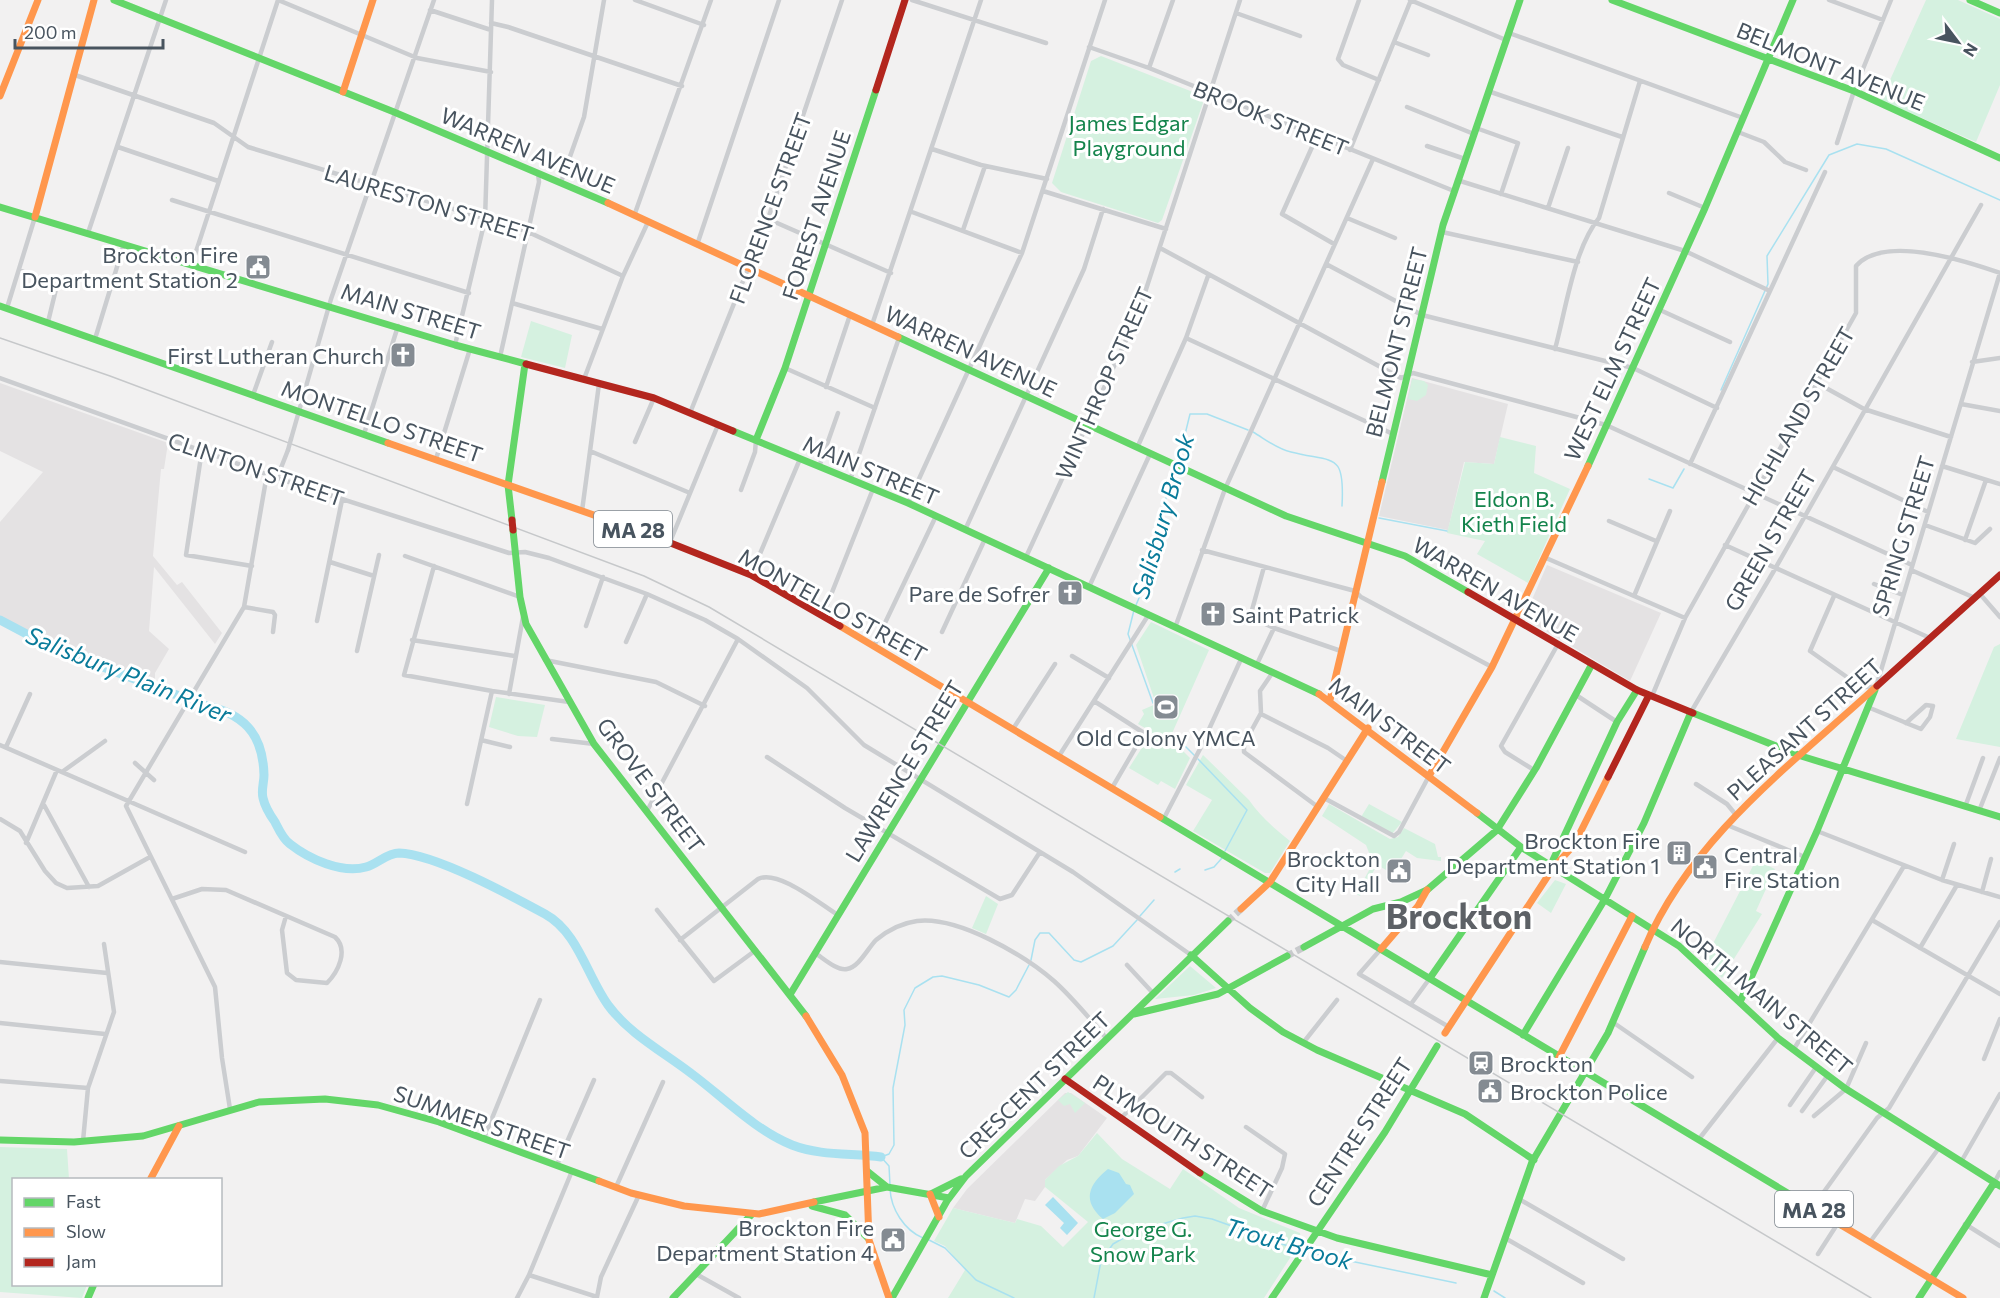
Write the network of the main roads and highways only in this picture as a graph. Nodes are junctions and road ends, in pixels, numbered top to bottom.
1 (38, 0) edge
2 (94, 0) edge
3 (114, 0) edge
4 (373, 0) edge
5 (905, 0) edge
6 (1520, 0) edge
7 (1612, 0) edge
8 (1793, 0) edge
9 (1970, 0) edge
10 (2000, 13) edge
11 (1769, 58) junction
12 (343, 92) junction
13 (0, 96) edge
14 (2000, 158) edge
15 (0, 207) edge
16 (35, 217) junction
17 (808, 296) junction
18 (4, 307) edge
19 (525, 364) junction
20 (756, 440) junction
21 (508, 485) junction
22 (1366, 543) junction
23 (1049, 568) junction
24 (2000, 575) edge
25 (1517, 620) junction
26 (1592, 664) junction
27 (1876, 687) junction
28 (1637, 690) junction
29 (1651, 696) junction
30 (1330, 700) junction
31 (968, 702) junction
32 (1691, 712) junction
33 (1618, 720) junction
34 (1632, 725) junction
35 (1368, 728) junction
36 (1801, 756) junction
37 (1843, 770) junction
38 (1429, 776) junction
39 (2000, 817) edge
40 (1571, 825) junction
41 (1497, 830) junction
42 (1581, 830) junction
43 (1521, 847) junction
44 (1553, 868) junction
45 (1270, 882) junction
46 (1427, 890) junction
47 (1605, 899) junction
48 (1241, 909) tunnel mouth
49 (1632, 916) junction
50 (1228, 921) tunnel mouth
51 (1344, 926) junction
52 (1654, 929) junction
53 (1304, 947) tunnel mouth
54 (1381, 949) junction
55 (1191, 955) junction
56 (1287, 956) tunnel mouth
57 (1430, 978) junction
58 (1228, 990) junction
59 (790, 993) junction
60 (1465, 1001) junction
61 (1740, 1002) junction
62 (1132, 1015) junction
63 (1447, 1030) road end
64 (1523, 1035) junction
65 (1437, 1046) dead end
66 (1559, 1057) junction
67 (1584, 1072) junction
68 (1065, 1079) junction
69 (1409, 1089) junction
70 (179, 1126) junction
71 (0, 1140) edge
72 (1534, 1160) junction
73 (867, 1171) junction
74 (966, 1176) junction
75 (151, 1178) edge
76 (1997, 1184) edge
77 (887, 1187) junction
78 (866, 1192) junction
79 (930, 1194) junction
80 (949, 1198) junction
81 (807, 1205) junction
82 (752, 1214) junction
83 (939, 1217) junction
84 (1315, 1231) junction
85 (869, 1240) junction
86 (1492, 1275) junction
87 (1930, 1278) junction
88 (673, 1298) edge
89 (891, 1298) edge
90 (1272, 1298) edge
91 (1484, 1298) edge
92 (1919, 1298) edge
93 (1963, 1298) edge

1 - 13 main road
2 - 16 main road
3 - 12 main road, WARREN AVENUE
4 - 12 main road
5 - 17 main road, FOREST AVENUE
6 - 22 main road, BELMONT STREET
7 - 11 main road, BELMONT AVENUE
8 - 11 main road, WEST ELM STREET
9 - 10 main road
11 - 14 main road, BELMONT AVENUE
11 - 25 main road, WEST ELM STREET
12 - 17 main road, WARREN AVENUE
15 - 16 main road, MAIN STREET
16 - 19 main road, MAIN STREET
17 - 20 main road, FOREST AVENUE
17 - 22 main road, WARREN AVENUE
18 - 21 main road, MONTELLO STREET / MA 28
19 - 20 main road, MAIN STREET
19 - 21 main road, GROVE STREET
20 - 23 main road, MAIN STREET
21 - 31 main road, MONTELLO STREET / MA 28
21 - 59 main road, GROVE STREET, bridge
22 - 25 main road, WARREN AVENUE
22 - 30 main road, BELMONT STREET
23 - 30 main road, MAIN STREET
23 - 31 main road, LAWRENCE STREET
24 - 27 main road, PLEASANT STREET
25 - 26 main road, WARREN AVENUE
25 - 38 main road, WEST ELM STREET
26 - 28 main road, WARREN AVENUE
26 - 41 main road
27 - 36 main road, PLEASANT STREET
27 - 37 main road, SPRING STREET
28 - 29 main road, WARREN AVENUE
28 - 33 main road
29 - 32 main road, WARREN AVENUE
29 - 34 main road
30 - 35 main road, MAIN STREET
31 - 45 main road, MONTELLO STREET / MA 28
31 - 59 main road, LAWRENCE STREET
32 - 36 main road, WARREN AVENUE
32 - 47 main road, GREEN STREET
33 - 34 main road
33 - 40 main road
34 - 42 main road
35 - 38 main road, MAIN STREET
35 - 45 main road
36 - 37 main road, WARREN AVENUE
36 - 52 main road, PLEASANT STREET
37 - 39 main road, WARREN AVENUE
37 - 61 main road, SPRING STREET
38 - 41 main road, MAIN STREET
40 - 42 main road
40 - 44 main road
41 - 43 main road, MAIN STREET
41 - 46 main road
42 - 44 main road
43 - 44 main road, MAIN STREET
43 - 57 main road
44 - 47 main road, MAIN STREET
44 - 60 main road
45 - 48 main road
45 - 51 main road, MONTELLO STREET / MA 28
46 - 51 main road
46 - 54 main road
47 - 49 main road, MAIN STREET
47 - 64 main road, GREEN STREET
49 - 52 main road, MAIN STREET
49 - 66 main road
50 - 55 main road, CRESCENT STREET
51 - 53 main road
51 - 54 main road, MONTELLO STREET / MA 28
52 - 61 main road, NORTH MAIN STREET
52 - 67 main road, PLEASANT STREET
54 - 57 main road, MONTELLO STREET / MA 28
55 - 58 main road
55 - 62 main road, CRESCENT STREET
56 - 58 main road
57 - 60 main road, MONTELLO STREET / MA 28
58 - 62 main road
58 - 69 main road
59 - 73 main road, GROVE STREET
60 - 63 main road
60 - 64 main road, MONTELLO STREET / MA 28
61 - 76 main road, NORTH MAIN STREET
62 - 68 main road, CRESCENT STREET
64 - 66 main road, MONTELLO STREET / MA 28
65 - 69 main road, CENTRE STREET
66 - 67 main road, MONTELLO STREET / MA 28
67 - 72 main road, PLEASANT STREET
67 - 87 main road, MA 28
68 - 74 main road, CRESCENT STREET
68 - 84 main road, PLYMOUTH STREET
69 - 72 main road
69 - 84 main road, CENTRE STREET
70 - 71 main road, SUMMER STREET
70 - 75 main road
70 - 82 main road, SUMMER STREET
72 - 86 main road, PLEASANT STREET
73 - 77 main road
73 - 78 main road, GROVE STREET
74 - 79 main road
74 - 80 main road, CRESCENT STREET
76 - 87 main road
77 - 78 main road, SUMMER STREET
77 - 79 main road, SUMMER STREET
78 - 81 main road, SUMMER STREET
78 - 85 main road, GROVE STREET
79 - 80 main road, SUMMER STREET
79 - 83 main road
80 - 83 main road, CRESCENT STREET
81 - 82 main road, SUMMER STREET
81 - 85 main road
82 - 88 main road
83 - 89 main road, CRESCENT STREET
84 - 86 main road, PLYMOUTH STREET
84 - 90 main road, CENTRE STREET
85 - 89 main road
86 - 91 main road, PLEASANT STREET
87 - 92 main road
87 - 93 main road, MA 28

